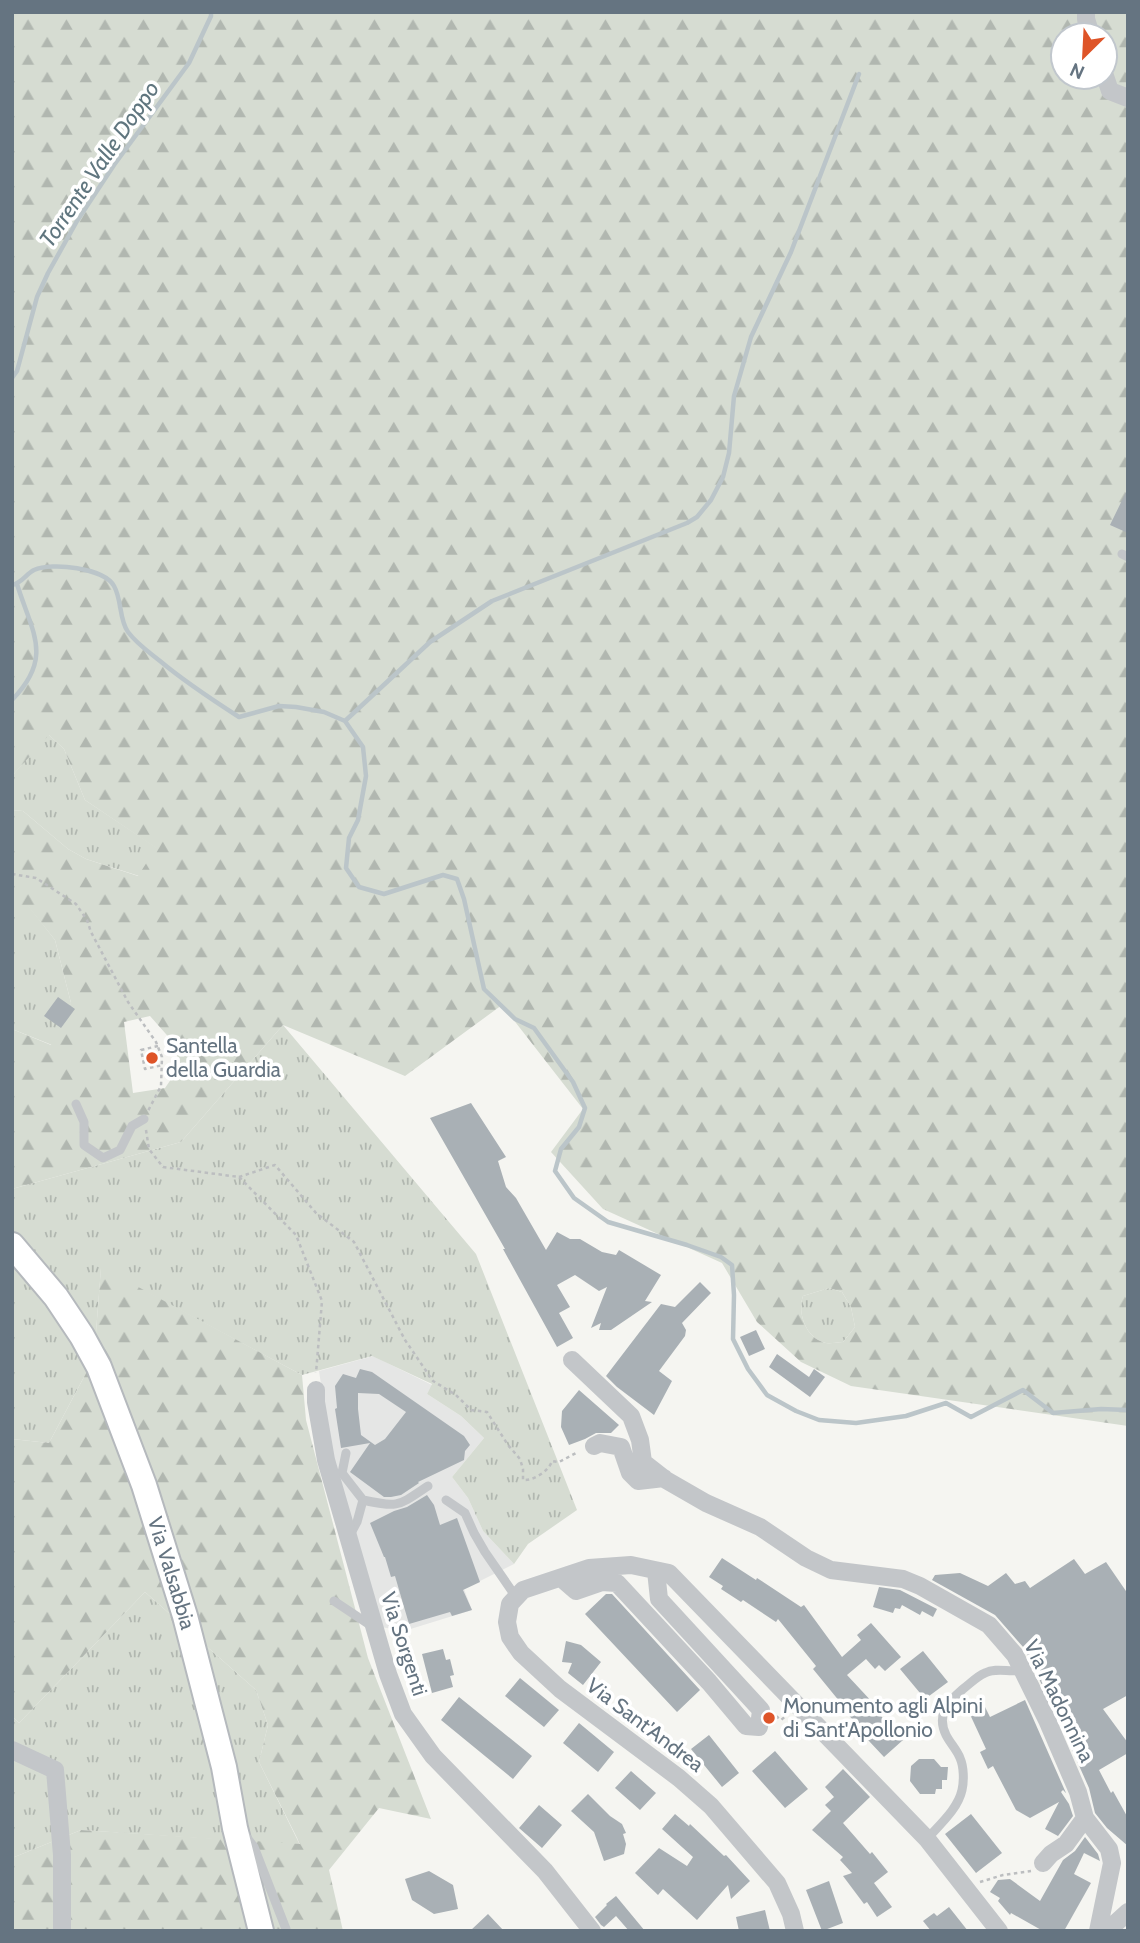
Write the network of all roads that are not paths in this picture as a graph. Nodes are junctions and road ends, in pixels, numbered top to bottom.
1 (1110, 91) edge
2 (1128, 98) edge
3 (76, 1104) dead end
4 (144, 1119) road end
5 (12, 1245) edge
6 (572, 1360) dead end
7 (315, 1382) road end
8 (594, 1446) road end
9 (346, 1453) dead end
10 (664, 1478) junction
11 (428, 1486) dead end
12 (363, 1500) junction
13 (446, 1500) dead end
14 (348, 1539) junction
15 (656, 1571) junction
16 (561, 1578) junction
17 (516, 1597) junction
18 (334, 1601) dead end
19 (374, 1628) junction
20 (1022, 1670) junction
21 (16, 1754) edge
22 (1085, 1818) junction
23 (236, 1828) junction
24 (927, 1839) junction
25 (1043, 1863) road end
26 (1128, 1912) edge
27 (286, 1929) edge
28 (62, 1931) edge
29 (261, 1931) edge
30 (592, 1931) edge
31 (795, 1931) edge
32 (999, 1931) edge
33 (1098, 1931) edge
34 (1107, 1931) edge

1 - 2 street
3 - 4 lane
5 - 23 main road, Via Valsabbia
6 - 10 street, Via Madonnina
7 - 14 street, Via Sorgenti
8 - 10 street
9 - 12 lane
10 - 20 street, Via Madonnina
11 - 12 lane
12 - 14 lane
13 - 17 lane
14 - 19 street, Via Sorgenti
15 - 16 street
15 - 16 street
15 - 24 street
16 - 17 street
17 - 31 street, Via Sant'Andrea
18 - 19 lane
19 - 30 street, Via Sorgenti
20 - 22 street, Via Madonnina
20 - 24 lane
21 - 28 street
22 - 25 street
22 - 33 street, Via Madonnina
23 - 27 lane
23 - 29 main road, Via Valsabbia
24 - 32 street
26 - 34 street

